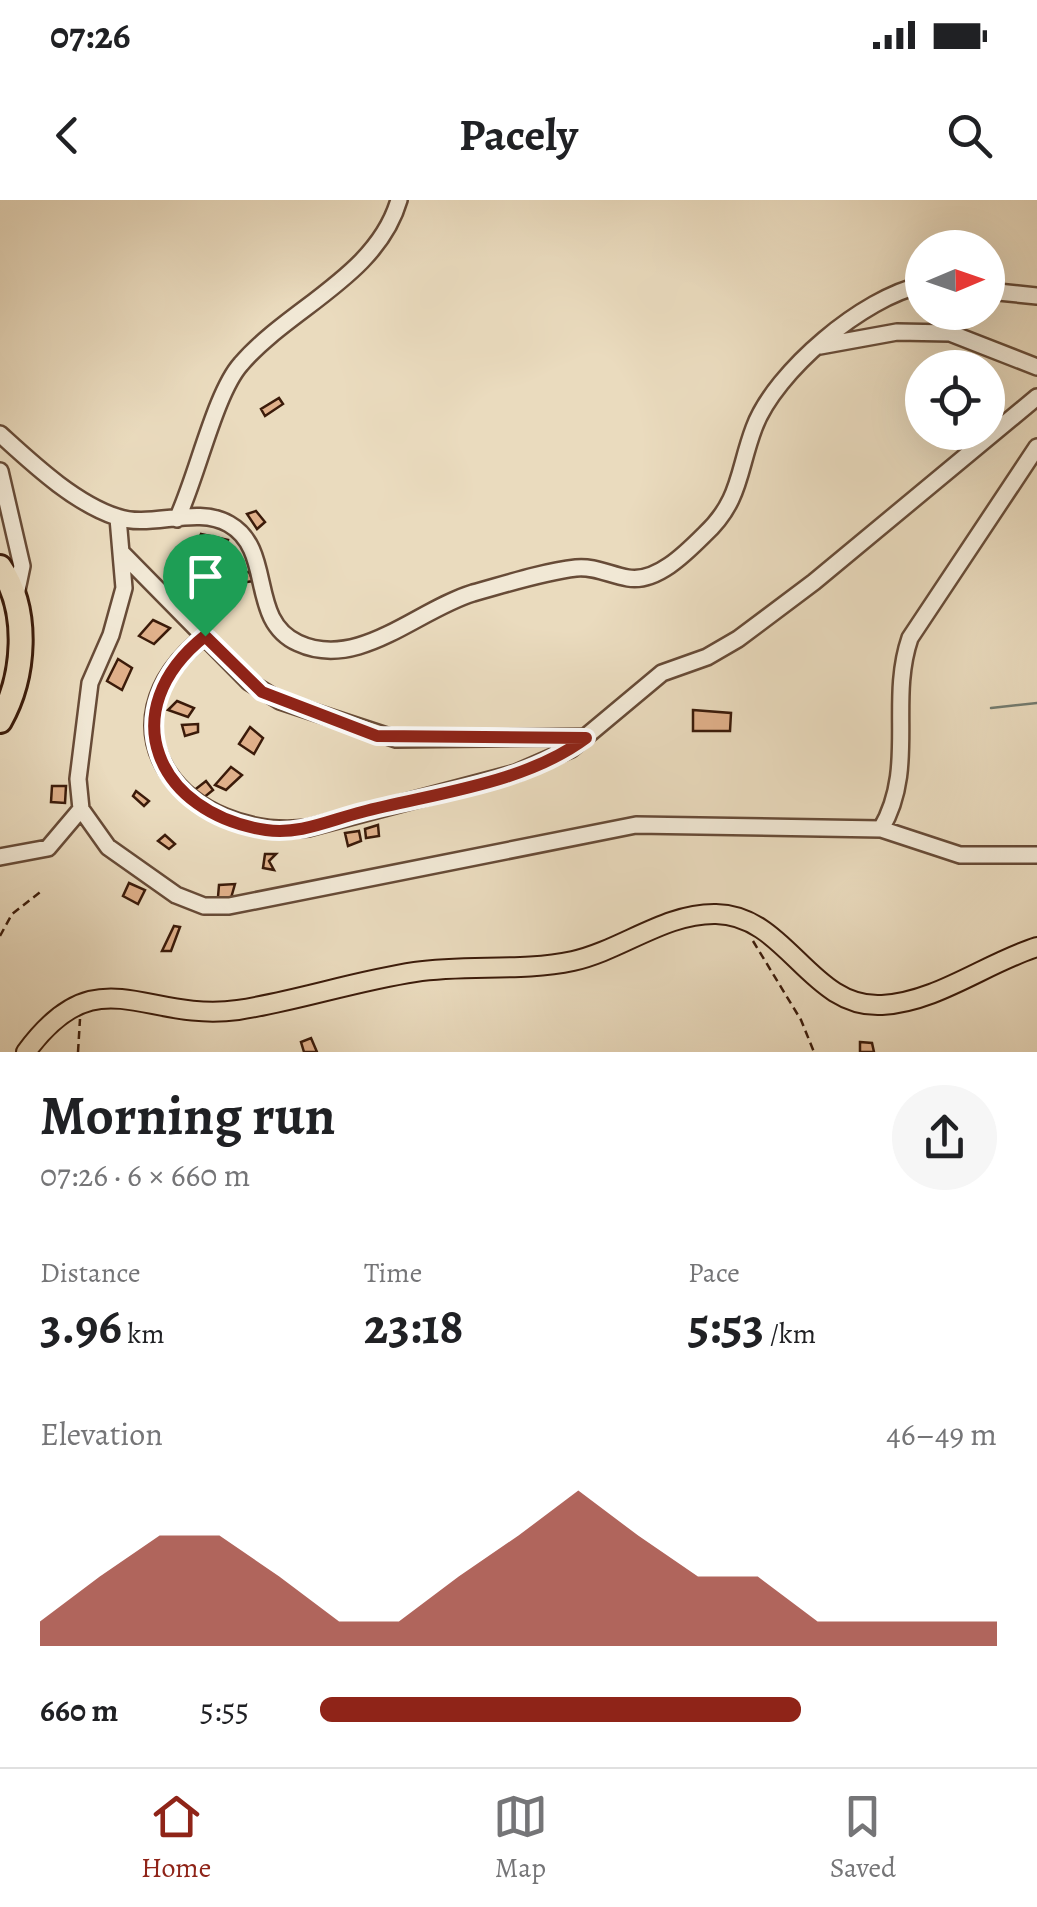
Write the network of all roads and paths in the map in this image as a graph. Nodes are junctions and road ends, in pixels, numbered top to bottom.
1 (399, 200) edge
2 (905, 290) edge
3 (1005, 293) edge
4 (1037, 296) edge
5 (820, 346) junction
6 (1037, 367) edge
7 (1037, 396) edge
8 (0, 434) edge
9 (1037, 446) edge
10 (0, 471) edge
11 (118, 518) junction
12 (177, 519) junction
13 (123, 554) junction
14 (0, 567) edge
15 (15, 598) junction
16 (205, 636) junction
17 (0, 722) edge
18 (586, 738) junction
19 (82, 809) junction
20 (881, 829) junction
21 (1037, 855) edge
22 (0, 857) edge
23 (43, 890) dead end
24 (734, 916) junction
25 (0, 936) edge
26 (1037, 946) edge
27 (81, 1001) junction
28 (26, 1052) edge
29 (78, 1052) edge
30 (814, 1052) edge

1 - 12 street
2 - 5 street
3 - 4 street
5 - 6 street
5 - 12 street
7 - 18 street
8 - 11 street
9 - 20 street
10 - 15 street
11 - 12 street
11 - 13 street
13 - 16 street
13 - 19 street
14 - 15 highway
15 - 17 highway
16 - 18 street
16 - 18 street
19 - 20 street
19 - 22 street
20 - 21 street
23 - 25 path
24 - 26 main road
24 - 27 main road
24 - 30 path
27 - 28 main road
27 - 29 path

